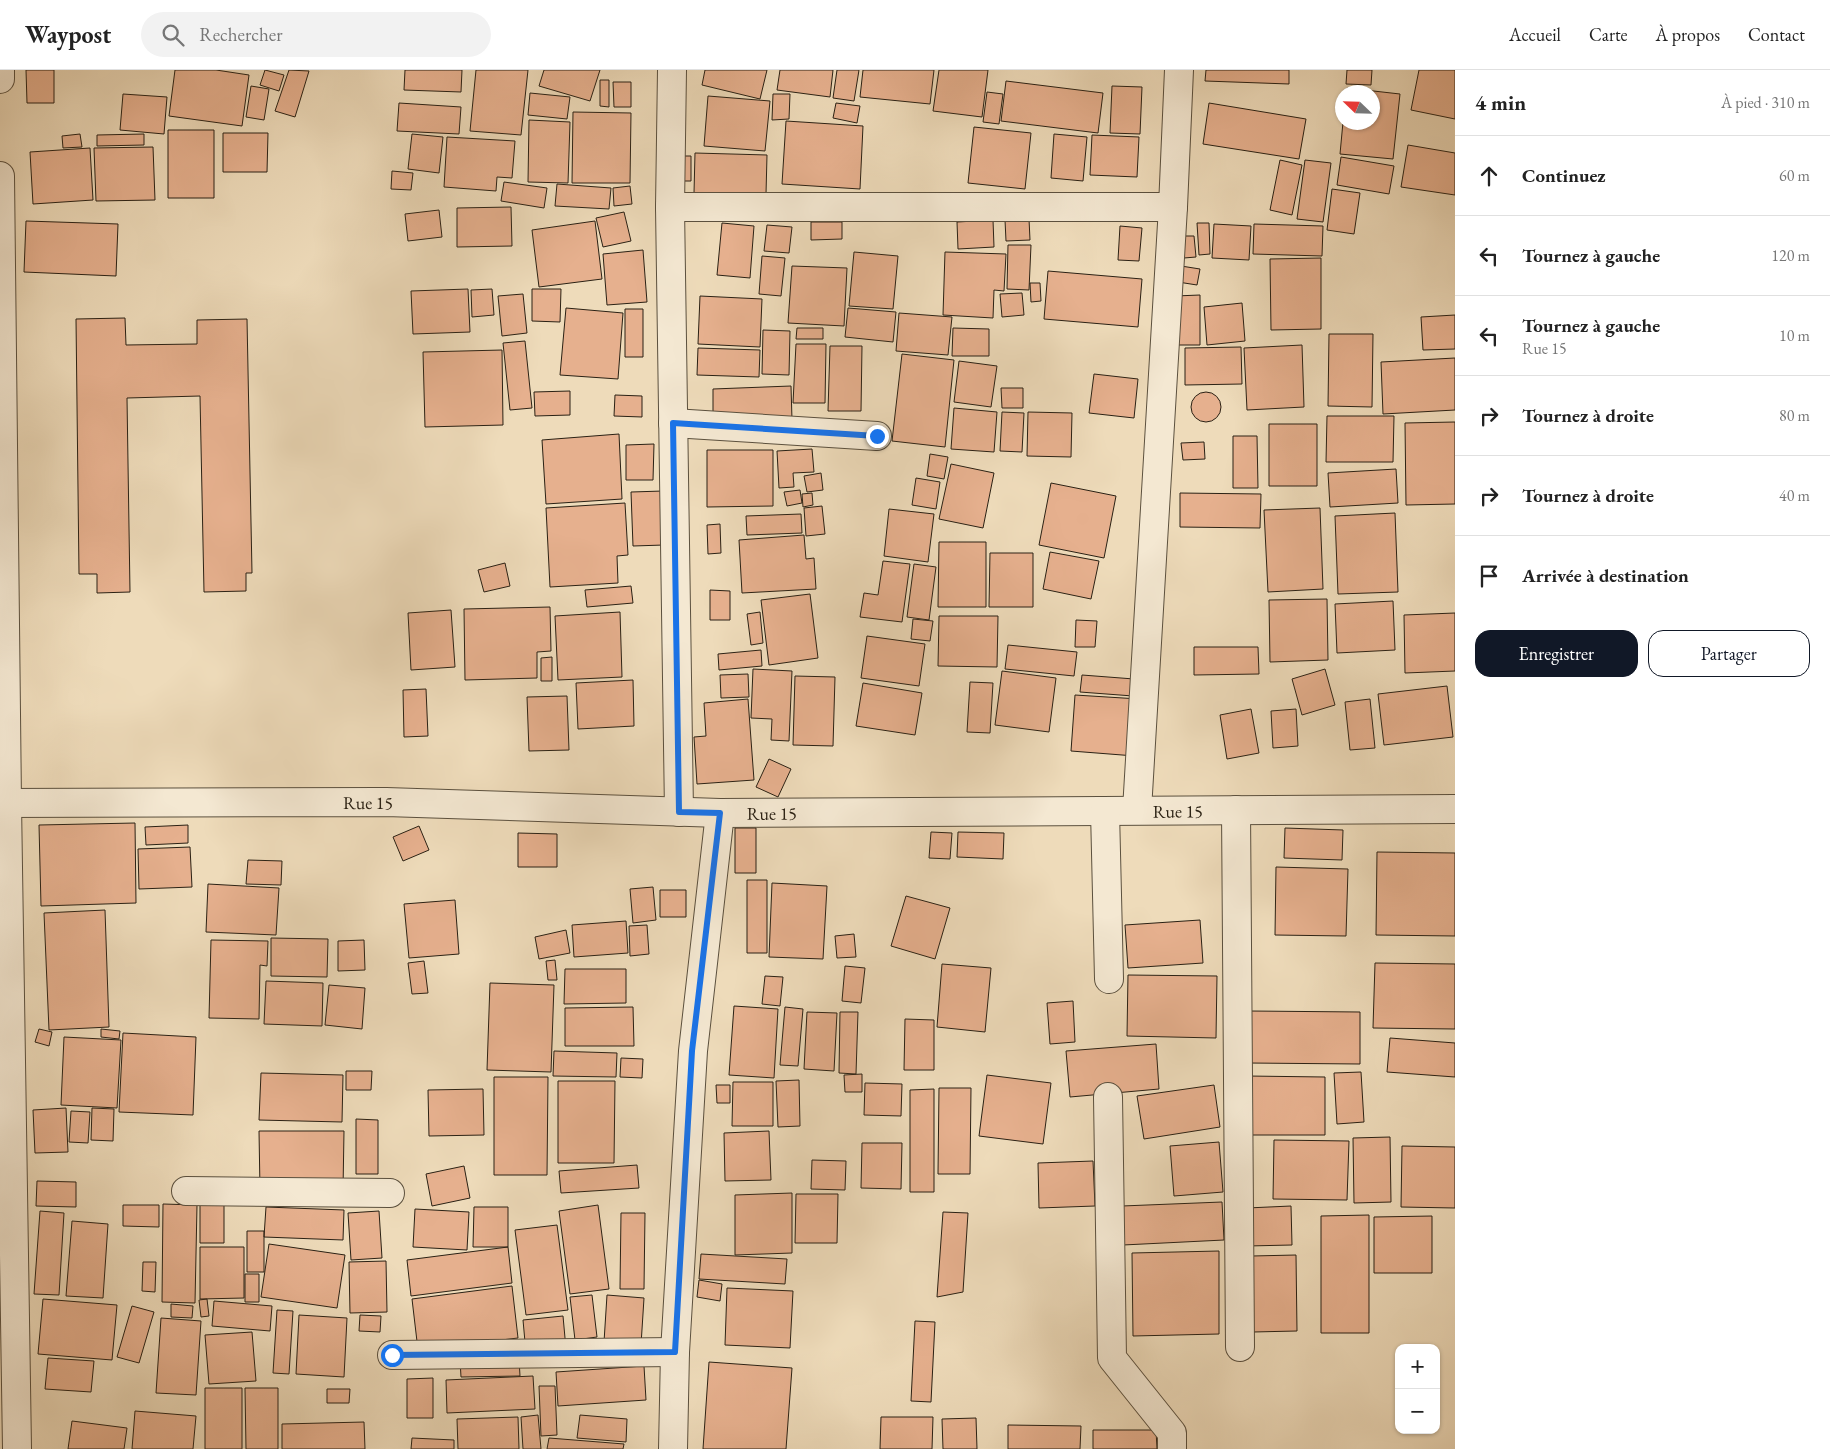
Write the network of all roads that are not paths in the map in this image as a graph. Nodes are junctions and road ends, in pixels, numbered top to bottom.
1 (0, 70) edge
2 (672, 70) edge
3 (1179, 70) edge
4 (0, 78) edge
5 (0, 176) edge
6 (670, 207) junction
7 (1173, 207) junction
8 (673, 423) junction
9 (877, 436) dead end
10 (4, 803) edge
11 (1455, 809) edge
12 (1137, 810) junction
13 (1236, 810) junction
14 (1105, 811) junction
15 (679, 812) junction
16 (720, 813) junction
17 (1109, 979) dead end
18 (1108, 1097) dead end
19 (186, 1191) dead end
20 (390, 1193) dead end
21 (1240, 1347) dead end
22 (675, 1352) junction
23 (392, 1355) dead end
24 (17, 1449) edge
25 (674, 1449) edge
26 (1172, 1449) edge

1 - 4 street
2 - 6 street
3 - 7 street
5 - 10 street
6 - 7 street
6 - 8 street
7 - 12 street
8 - 9 street
8 - 15 street
10 - 15 street, Rue 15
10 - 24 street
11 - 13 street, Rue 15
12 - 13 street, Rue 15
12 - 14 street, Rue 15
13 - 21 street
14 - 16 street, Rue 15
14 - 17 street
15 - 16 street, Rue 15
16 - 22 street
18 - 26 street
19 - 20 street
22 - 23 street
22 - 25 street

